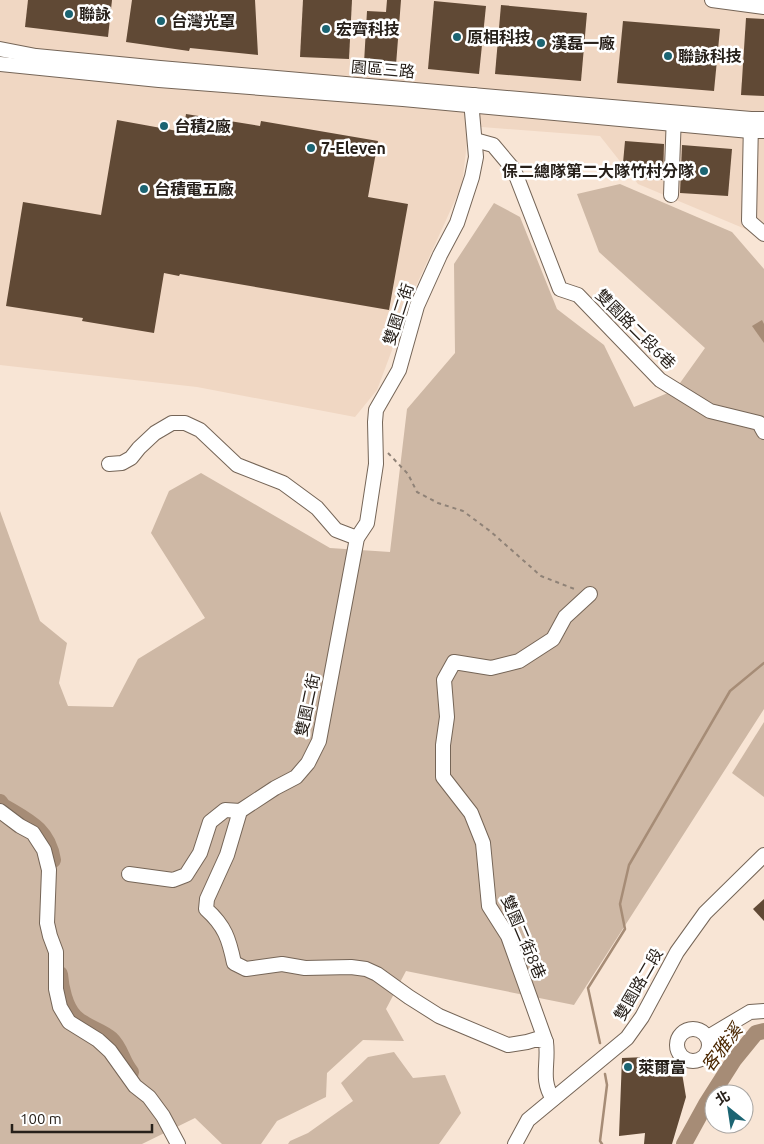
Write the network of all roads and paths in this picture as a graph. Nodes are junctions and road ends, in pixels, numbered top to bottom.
1 (712, 0) edge
2 (764, 7) edge
3 (0, 49) edge
4 (0, 64) edge
5 (473, 100) junction
6 (674, 118) junction
7 (757, 125) edge
8 (476, 140) junction
9 (670, 195) dead end
10 (764, 234) edge
11 (764, 432) edge
12 (376, 444) junction
13 (109, 464) dead end
14 (358, 538) junction
15 (590, 594) joint
16 (0, 811) edge
17 (240, 811) junction
18 (764, 855) edge
19 (129, 874) dead end
20 (764, 1011) edge
21 (708, 1037) dead end
22 (546, 1042) junction
23 (553, 1099) junction
24 (178, 1144) edge
25 (515, 1144) edge

1 - 2 street
3 - 5 street, 園區三路
4 - 5 street, 園區三路
5 - 6 street, 園區三路
5 - 8 street, 雙園二街
6 - 7 street, 園區三路
6 - 9 street
7 - 10 street
8 - 11 street, 雙園路二段6巷
8 - 12 street, 雙園二街
12 - 14 street, 雙園二街
12 - 15 path
13 - 14 street
14 - 17 street, 雙園二街
15 - 22 street, 雙園二街8巷
16 - 24 street
17 - 19 street
17 - 22 street
18 - 23 street, 雙園路二段
20 - 21 street
22 - 23 street
23 - 25 street, 雙園路二段

